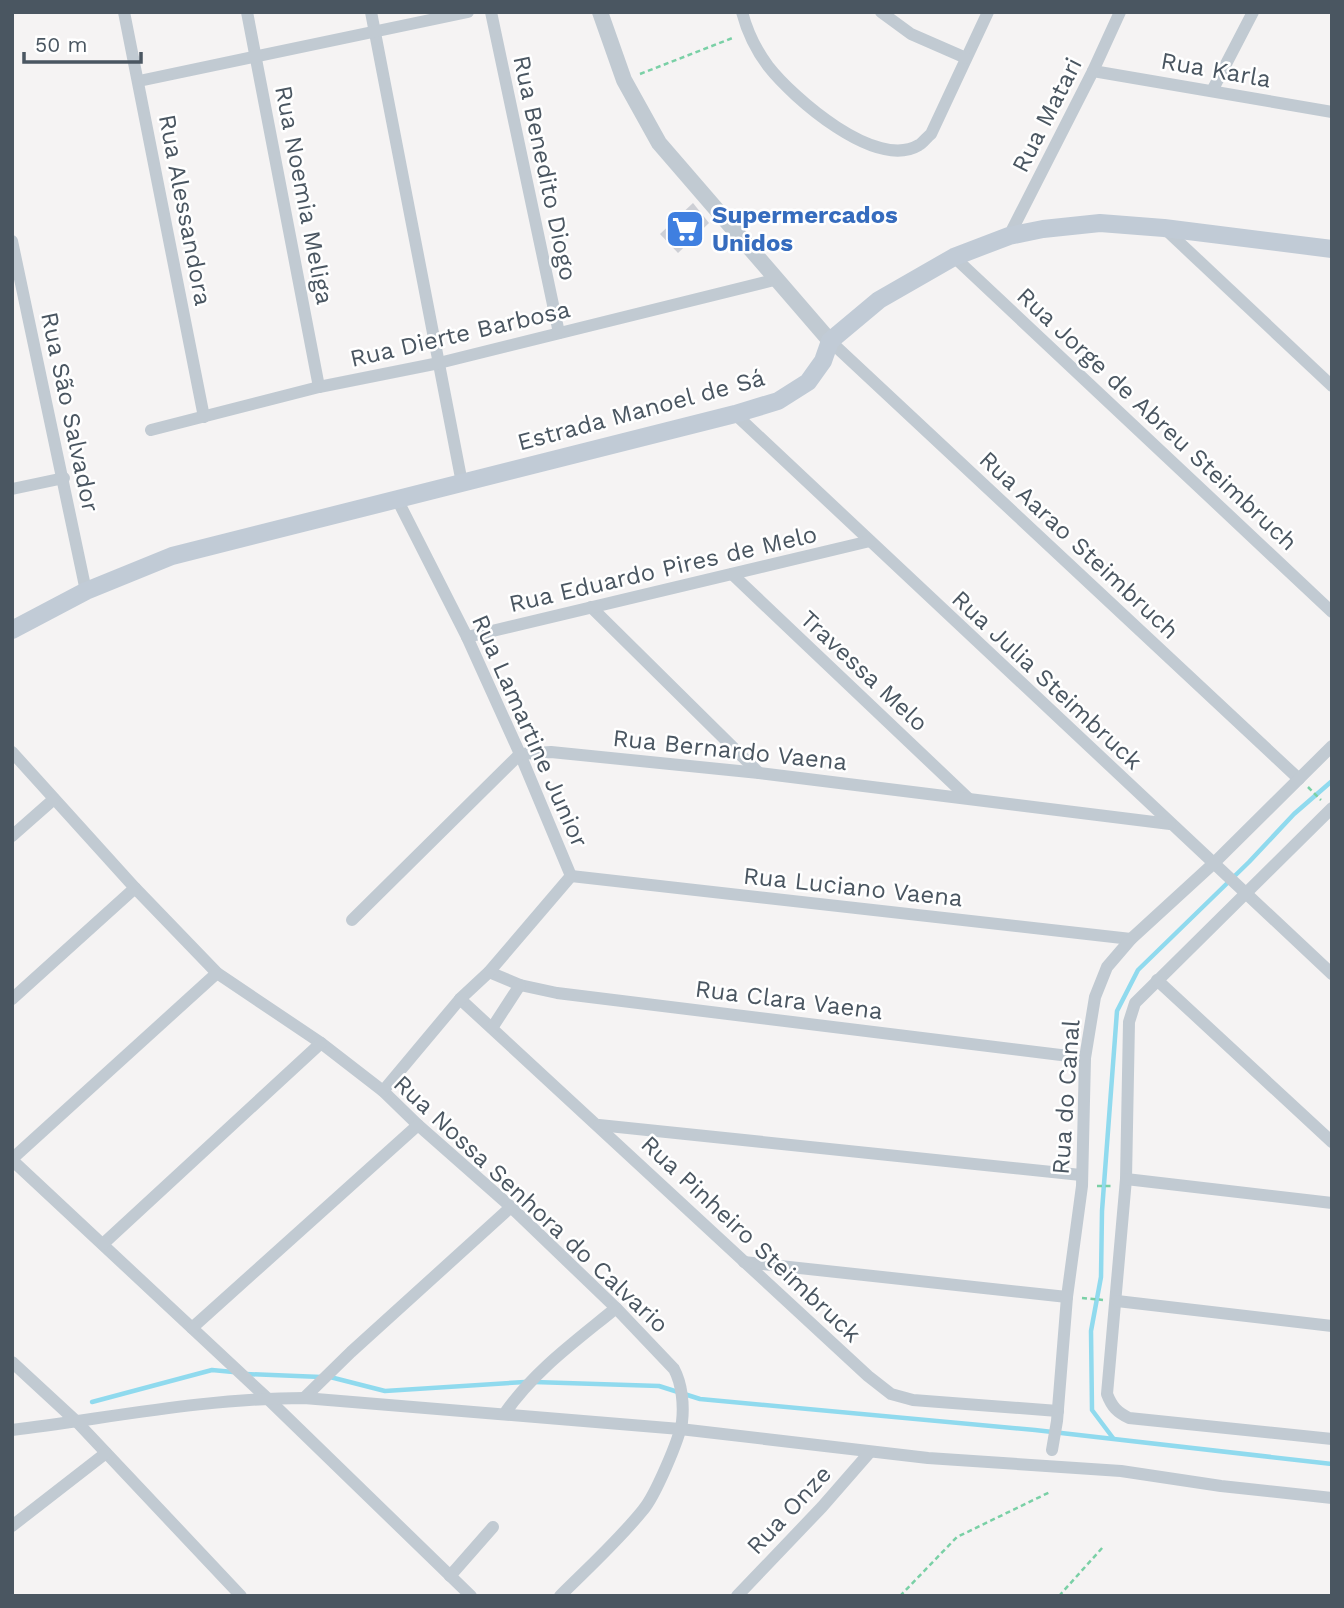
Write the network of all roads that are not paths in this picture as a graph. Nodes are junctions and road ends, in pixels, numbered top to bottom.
1 (124, 12) edge
2 (247, 12) edge
3 (371, 12) edge
4 (468, 12) edge
5 (491, 12) edge
6 (600, 12) edge
7 (742, 12) edge
8 (881, 12) edge
9 (988, 12) edge
10 (1120, 12) edge
11 (1253, 12) edge
12 (375, 30) junction
13 (255, 56) junction
14 (966, 58) junction
15 (1093, 71) junction
16 (139, 80) junction
17 (1212, 90) junction
18 (1332, 112) edge
19 (1164, 228) junction
20 (1009, 236) junction
21 (12, 241) edge
22 (1332, 249) edge
23 (954, 257) junction
24 (778, 279) junction
25 (559, 333) junction
26 (830, 341) junction
27 (439, 363) junction
28 (1332, 386) edge
29 (319, 387) junction
30 (735, 414) junction
31 (204, 417) junction
32 (151, 430) dead end
33 (64, 478) junction
34 (462, 483) junction
35 (12, 489) edge
36 (397, 499) junction
37 (870, 541) junction
38 (732, 574) junction
39 (86, 592) junction
40 (591, 607) junction
41 (1332, 612) edge
42 (12, 630) edge
43 (467, 637) junction
44 (1332, 746) edge
45 (12, 752) edge
46 (520, 754) junction
47 (759, 773) junction
48 (1302, 782) junction
49 (968, 798) junction
50 (54, 799) junction
51 (1330, 808) edge
52 (1170, 824) junction
53 (12, 836) edge
54 (1216, 865) junction
55 (571, 876) junction
56 (135, 888) junction
57 (1244, 891) junction
58 (352, 920) dead end
59 (1130, 939) junction
60 (489, 972) junction
61 (218, 973) junction
62 (1332, 974) edge
63 (1157, 980) junction
64 (520, 985) junction
65 (12, 999) edge
66 (460, 999) junction
67 (492, 1028) junction
68 (321, 1043) junction
69 (1085, 1058) junction
70 (383, 1091) junction
71 (418, 1125) junction
72 (598, 1125) junction
73 (1332, 1142) edge
74 (12, 1160) edge
75 (1084, 1180) junction
76 (1123, 1183) junction
77 (1332, 1203) edge
78 (511, 1207) junction
79 (103, 1244) junction
80 (744, 1262) junction
81 (1074, 1297) junction
82 (1113, 1301) junction
83 (616, 1308) junction
84 (1332, 1326) edge
85 (192, 1328) junction
86 (12, 1362) edge
87 (267, 1398) junction
88 (304, 1398) junction
89 (505, 1413) junction
90 (1057, 1416) junction
91 (72, 1418) junction
92 (681, 1424) junction
93 (12, 1430) edge
94 (1332, 1439) edge
95 (1052, 1450) dead end
96 (870, 1452) junction
97 (106, 1454) junction
98 (1332, 1498) edge
99 (12, 1526) edge
100 (493, 1527) dead end
101 (450, 1576) junction
102 (240, 1596) edge
103 (471, 1596) edge
104 (560, 1596) edge
105 (737, 1596) edge

1 - 16 street, Rua Alessandora
2 - 13 street, Rua Noemia Meliga
3 - 12 street
4 - 12 street
5 - 25 street, Rua Benedito Diogo
6 - 24 street
7 - 14 street
8 - 14 street
9 - 14 street
10 - 15 street, Rua Matari
11 - 17 street
12 - 13 street
12 - 27 street
13 - 16 street
13 - 29 street, Rua Noemia Meliga
15 - 17 street, Rua Karla
15 - 20 street, Rua Matari
16 - 31 street, Rua Alessandora
17 - 18 street, Rua Karla
19 - 20 main road, Estrada Manoel de Sá
19 - 22 main road, Estrada Manoel de Sá
19 - 28 street
20 - 23 main road, Estrada Manoel de Sá
21 - 33 street, Rua São Salvador
23 - 26 main road, Estrada Manoel de Sá
23 - 41 street, Rua Jorge de Abreu Steimbruch
24 - 25 street, Rua Dierte Barbosa
24 - 26 street
25 - 27 street, Rua Dierte Barbosa
26 - 30 main road, Estrada Manoel de Sá
26 - 48 street, Rua Aarao Steimbruch
27 - 29 street, Rua Dierte Barbosa
27 - 34 street
29 - 31 street, Rua Dierte Barbosa
30 - 34 main road, Estrada Manoel de Sá
30 - 37 street, Rua Julia Steimbruck
31 - 32 street, Rua Dierte Barbosa
33 - 35 street
33 - 39 street, Rua São Salvador
34 - 36 main road, Estrada Manoel de Sá
36 - 39 main road, Estrada Manoel de Sá
36 - 43 street, Rua Lamartine Junior
37 - 38 street, Rua Eduardo Pires de Melo
37 - 52 street, Rua Julia Steimbruck
38 - 40 street, Rua Eduardo Pires de Melo
38 - 49 street, Travessa Melo
39 - 42 main road, Estrada Manoel de Sá
40 - 43 street, Rua Eduardo Pires de Melo
40 - 47 street
43 - 46 street, Rua Lamartine Junior
44 - 48 street, Rua do Canal
45 - 50 street, Rua Nossa Senhora do Calvario
46 - 47 street, Rua Bernardo Vaena
46 - 55 street, Rua Lamartine Junior
46 - 58 street
47 - 49 street, Rua Bernardo Vaena
48 - 54 street, Rua do Canal
49 - 52 street, Rua Bernardo Vaena
50 - 53 street
50 - 56 street, Rua Nossa Senhora do Calvario
51 - 57 street
52 - 54 street, Rua Julia Steimbruck
54 - 57 street, Rua Julia Steimbruck
54 - 59 street, Rua do Canal
55 - 59 street, Rua Luciano Vaena
55 - 60 street, Rua Lamartine Junior
56 - 61 street, Rua Nossa Senhora do Calvario
56 - 65 street
57 - 62 street, Rua Julia Steimbruck
57 - 63 street
59 - 69 street, Rua do Canal
60 - 64 street, Rua Clara Vaena
60 - 66 street, Rua Lamartine Junior
61 - 68 street, Rua Nossa Senhora do Calvario
61 - 74 street
63 - 73 street
63 - 76 street
64 - 67 street
64 - 69 street, Rua Clara Vaena
66 - 67 street, Rua Pinheiro Steimbruck
66 - 70 street, Rua Lamartine Junior
67 - 72 street, Rua Pinheiro Steimbruck
68 - 70 street, Rua Nossa Senhora do Calvario
68 - 79 street
69 - 75 street, Rua do Canal
70 - 71 street, Rua Nossa Senhora do Calvario
71 - 78 street, Rua Nossa Senhora do Calvario
71 - 85 street
72 - 75 street
72 - 80 street, Rua Pinheiro Steimbruck
74 - 79 street
75 - 81 street, Rua do Canal
76 - 77 street
76 - 82 street
78 - 83 street, Rua Nossa Senhora do Calvario
78 - 88 street
79 - 85 street
80 - 81 street
80 - 90 street, Rua Pinheiro Steimbruck
81 - 90 street, Rua do Canal
82 - 84 street
82 - 94 street
83 - 89 street
83 - 92 street, Rua Nossa Senhora do Calvario
85 - 87 street
86 - 91 street
87 - 88 street
87 - 91 street
87 - 101 street
88 - 89 street
89 - 92 street
90 - 95 street, Rua do Canal
91 - 93 street
91 - 97 street
92 - 96 street
92 - 104 street
96 - 98 street
96 - 105 street, Rua Onze
97 - 99 street
97 - 102 street
100 - 101 street
101 - 103 street

